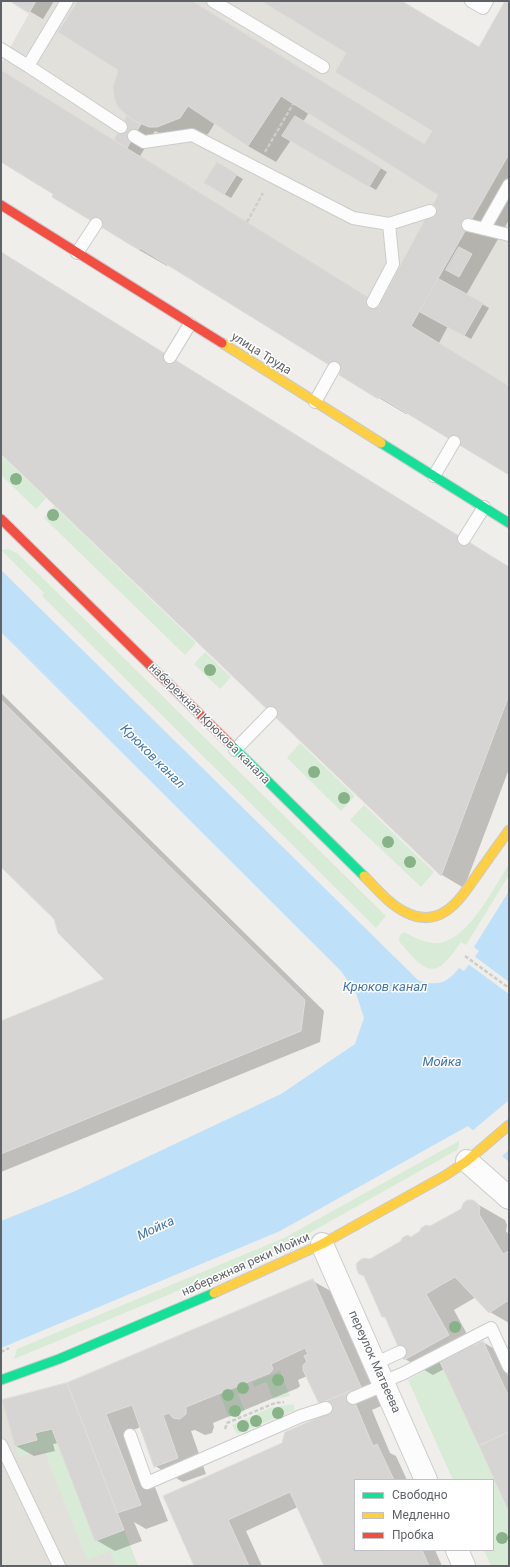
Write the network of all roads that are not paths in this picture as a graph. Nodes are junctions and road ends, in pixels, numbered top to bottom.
1 (67, 1) edge
2 (213, 1) edge
3 (471, 1) edge
4 (487, 1) edge
5 (1, 49) edge
6 (28, 66) junction
7 (323, 68) dead end
8 (121, 127) dead end
9 (134, 136) dead end
10 (509, 185) edge
11 (1, 205) edge
12 (430, 211) dead end
13 (96, 224) dead end
14 (389, 224) junction
15 (468, 225) dead end
16 (484, 229) junction
17 (509, 235) edge
18 (77, 253) junction
19 (374, 302) dead end
20 (190, 324) junction
21 (170, 357) dead end
22 (334, 368) dead end
23 (315, 402) junction
24 (454, 442) dead end
25 (434, 476) junction
26 (484, 508) junction
27 (2, 521) edge
28 (509, 523) edge
29 (464, 540) dead end
30 (271, 713) dead end
31 (235, 750) junction
32 (509, 830) edge
33 (509, 1125) edge
34 (467, 1161) junction
35 (509, 1198) edge
36 (322, 1244) junction
37 (400, 1352) dead end
38 (509, 1367) edge
39 (380, 1377) junction
40 (1, 1380) edge
41 (353, 1398) dead end
42 (326, 1408) dead end
43 (130, 1435) dead end
44 (1, 1445) edge
45 (426, 1479) edge
46 (457, 1551) edge
47 (59, 1566) edge
48 (464, 1566) edge

1 - 6 lane
2 - 7 lane
3 - 4 lane
5 - 6 lane
6 - 8 lane
9 - 14 lane
10 - 16 lane
11 - 18 main road, улица Труда
12 - 14 lane
13 - 18 lane
14 - 19 lane
15 - 16 lane
16 - 17 lane
18 - 20 main road, улица Труда
20 - 21 lane
20 - 23 main road, улица Труда
22 - 23 lane
23 - 25 main road, улица Труда
24 - 25 lane
25 - 26 main road, улица Труда
26 - 28 main road, улица Труда
26 - 29 lane
27 - 31 main road, набережная Крюкова канала
30 - 31 lane
31 - 32 main road, набережная Крюкова канала
33 - 34 main road, набережная реки Мойки
34 - 35 street
34 - 36 main road, набережная реки Мойки
36 - 39 street, переулок Матвеева
36 - 40 main road, набережная реки Мойки
37 - 39 lane
38 - 39 lane
39 - 41 lane
39 - 45 street, переулок Матвеева
42 - 43 lane
44 - 47 lane
46 - 48 street

